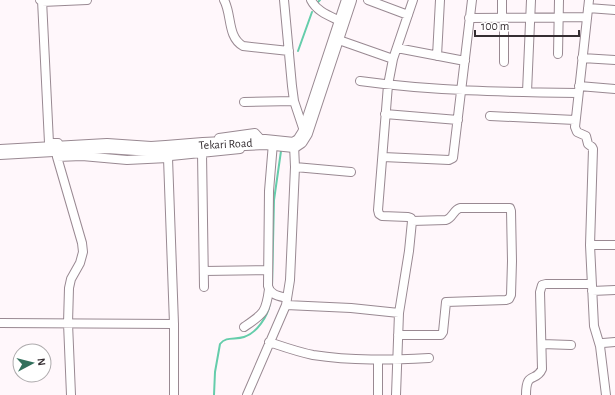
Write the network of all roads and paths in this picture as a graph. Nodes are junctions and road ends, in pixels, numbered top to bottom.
1 (87, 0) edge
2 (224, 0) edge
3 (284, 0) edge
4 (311, 0) edge
5 (349, 0) edge
6 (368, 0) edge
7 (412, 0) edge
8 (440, 0) edge
9 (472, 0) edge
10 (502, 0) edge
11 (531, 0) edge
12 (560, 0) edge
13 (42, 1) edge
14 (588, 4) edge
15 (615, 10) edge
16 (408, 15) junction
17 (531, 17) junction
18 (559, 17) junction
19 (587, 17) junction
20 (469, 18) junction
21 (504, 18) junction
22 (342, 22) junction
23 (336, 39) junction
24 (397, 48) junction
25 (558, 54) dead end
26 (437, 56) junction
27 (289, 58) junction
28 (582, 58) junction
29 (393, 59) junction
30 (615, 60) edge
31 (465, 61) junction
32 (504, 62) dead end
33 (360, 81) dead end
34 (388, 85) junction
35 (615, 89) edge
36 (578, 90) junction
37 (461, 91) junction
38 (527, 92) junction
39 (294, 101) junction
40 (244, 102) dead end
41 (385, 114) junction
42 (490, 116) dead end
43 (458, 120) junction
44 (575, 120) junction
45 (305, 133) junction
46 (269, 142) junction
47 (294, 145) junction
48 (0, 152) edge
49 (202, 153) junction
50 (383, 157) junction
51 (168, 158) junction
52 (295, 167) junction
53 (351, 172) dead end
54 (412, 220) junction
55 (590, 245) junction
56 (615, 245) edge
57 (268, 270) junction
58 (204, 271) junction
59 (204, 287) dead end
60 (592, 287) junction
61 (269, 289) junction
62 (615, 290) edge
63 (286, 301) junction
64 (399, 313) junction
65 (0, 323) edge
66 (68, 323) junction
67 (174, 324) junction
68 (244, 327) dead end
69 (398, 335) junction
70 (269, 342) junction
71 (615, 342) edge
72 (542, 344) junction
73 (570, 346) dead end
74 (600, 346) junction
75 (429, 358) dead end
76 (378, 360) junction
77 (398, 360) junction
78 (70, 395) edge
79 (174, 395) edge
80 (247, 395) edge
81 (378, 395) edge
82 (396, 395) edge
83 (526, 395) edge
84 (606, 395) edge

1 - 13 street
2 - 27 street
3 - 27 street
4 - 22 street
5 - 22 highway
6 - 16 street
7 - 16 street
8 - 26 street
9 - 20 street
10 - 21 street
11 - 17 street
12 - 18 street
13 - 46 street
14 - 15 street
14 - 19 street
16 - 24 street
17 - 18 street
17 - 21 street
17 - 38 street
18 - 19 street
18 - 25 street
19 - 28 street
20 - 21 street
20 - 31 street
21 - 32 street
22 - 23 highway
23 - 29 street
23 - 45 highway
24 - 26 street
24 - 29 street
26 - 31 street
27 - 39 street
28 - 30 street
28 - 36 street
29 - 34 street
31 - 37 street
33 - 34 street
34 - 37 street
34 - 41 street
35 - 36 street
36 - 38 street
36 - 44 street
37 - 38 street
37 - 43 street
39 - 40 street
39 - 45 street
41 - 43 street
41 - 50 street
42 - 44 street
43 - 50 street
44 - 55 street
45 - 47 highway
46 - 47 highway, Tekari Road
46 - 48 highway, Tekari Road
46 - 49 street
46 - 57 street
47 - 52 street
49 - 51 street
49 - 58 street
50 - 54 street
51 - 66 street
51 - 67 street
52 - 53 street
52 - 63 street
54 - 64 street
54 - 69 street
55 - 56 street
55 - 60 street
57 - 58 street
57 - 61 street
58 - 59 street
60 - 62 street
60 - 72 street
60 - 74 street
61 - 63 street
61 - 68 street
63 - 64 street
63 - 70 street
64 - 69 street
65 - 66 street
66 - 67 street
66 - 78 street
67 - 79 street
69 - 77 street
70 - 76 street
70 - 80 street
71 - 74 street
72 - 73 street
72 - 83 street
74 - 84 street
75 - 77 street
76 - 77 street
76 - 81 street
77 - 82 street

